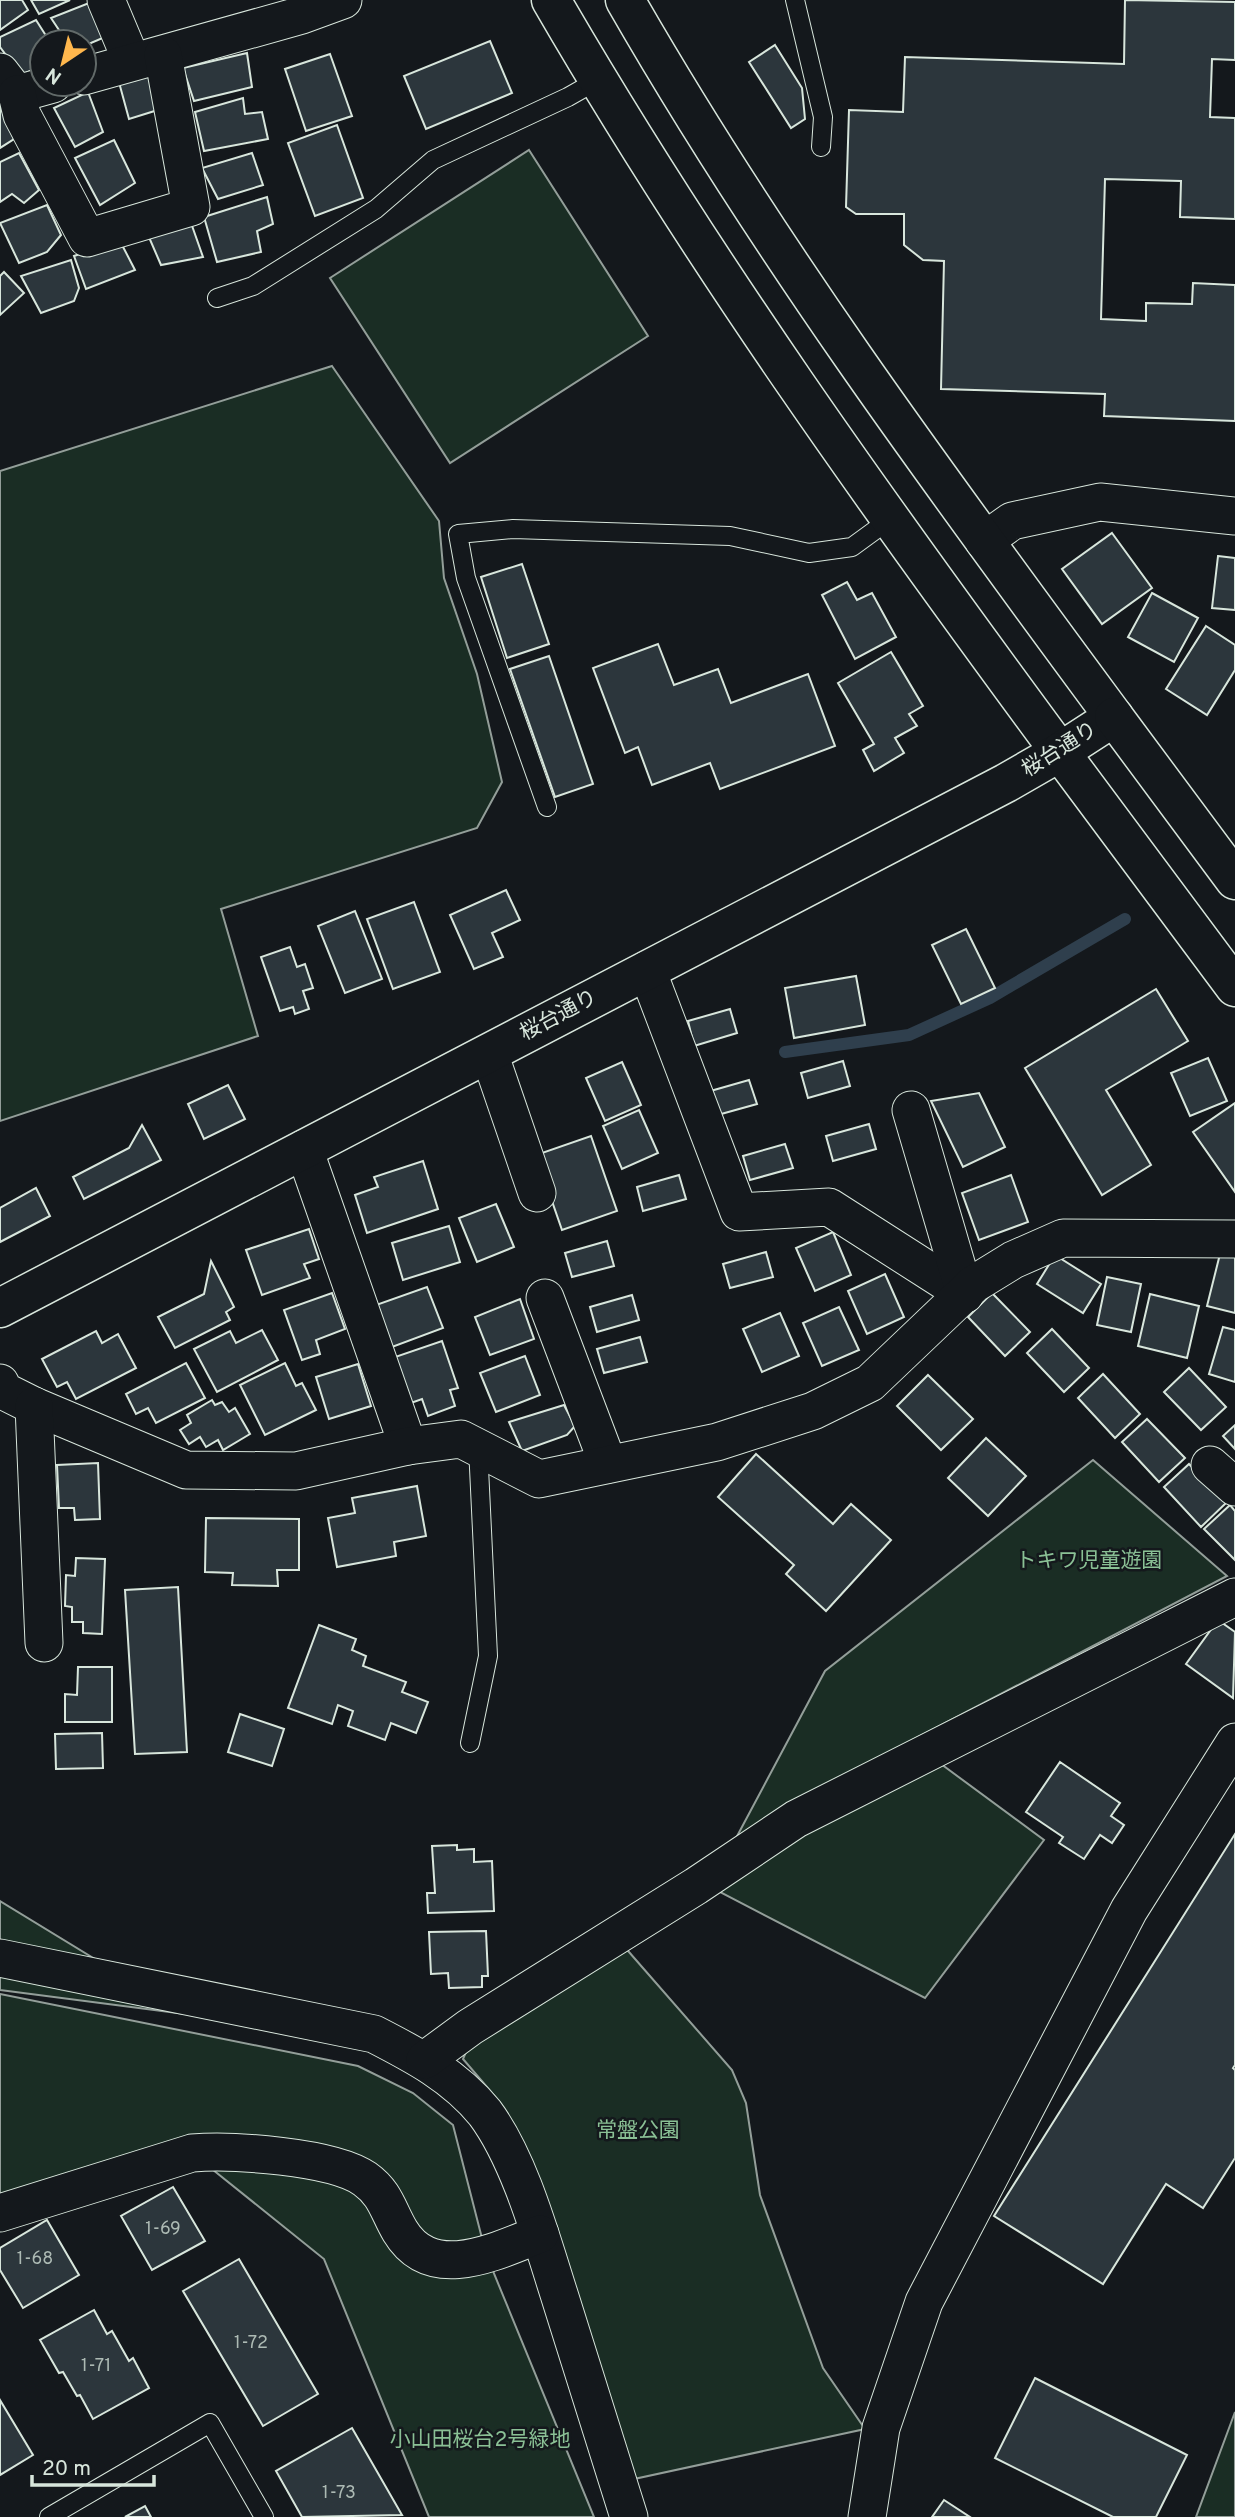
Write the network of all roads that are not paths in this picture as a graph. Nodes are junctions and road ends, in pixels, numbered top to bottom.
1 (106, 0) edge
2 (343, 0) edge
3 (551, 0) edge
4 (625, 0) edge
5 (795, 0) edge
6 (148, 58) junction
7 (98, 72) edge
8 (598, 80) junction
9 (9, 83) edge
10 (28, 83) edge
11 (821, 147) dead end
12 (217, 298) dead end
13 (1235, 516) edge
14 (889, 520) junction
15 (984, 541) junction
16 (1114, 717) junction
17 (1060, 752) junction
18 (547, 807) dead end
19 (1235, 880) edge
20 (647, 970) junction
21 (1235, 987) edge
22 (489, 1052) junction
23 (911, 1110) dead end
24 (304, 1149) junction
25 (537, 1193) dead end
26 (1235, 1239) edge
27 (965, 1294) junction
28 (545, 1298) dead end
29 (0, 1308) edge
30 (0, 1383) edge
31 (34, 1406) junction
32 (408, 1446) junction
33 (478, 1447) junction
34 (608, 1464) junction
35 (1235, 1597) edge
36 (44, 1643) dead end
37 (1235, 1742) edge
38 (470, 1743) dead end
39 (0, 1958) edge
40 (425, 2060) junction
41 (0, 2213) edge
42 (540, 2234) junction
43 (49, 2517) edge
44 (264, 2517) edge
45 (629, 2517) edge
46 (867, 2517) edge

1 - 6 street
2 - 6 street
3 - 8 street
4 - 15 street
5 - 11 lane
6 - 7 street
6 - 9 street
8 - 12 lane
8 - 14 street
9 - 10 street
13 - 15 street
14 - 17 street
14 - 18 lane
15 - 16 street
16 - 17 street, 桜台通り
16 - 19 street
17 - 20 street, 桜台通り
17 - 21 street
20 - 22 street, 桜台通り
20 - 27 street
22 - 24 street, 桜台通り
22 - 25 street
23 - 27 street
24 - 29 street, 桜台通り
24 - 32 street
26 - 27 street
27 - 34 street
28 - 34 street
30 - 31 street
31 - 32 street
31 - 36 street
32 - 33 street
33 - 34 street
33 - 38 lane
35 - 40 street
37 - 46 street
39 - 40 street
40 - 42 street
41 - 42 street
42 - 45 street
43 - 44 lane

